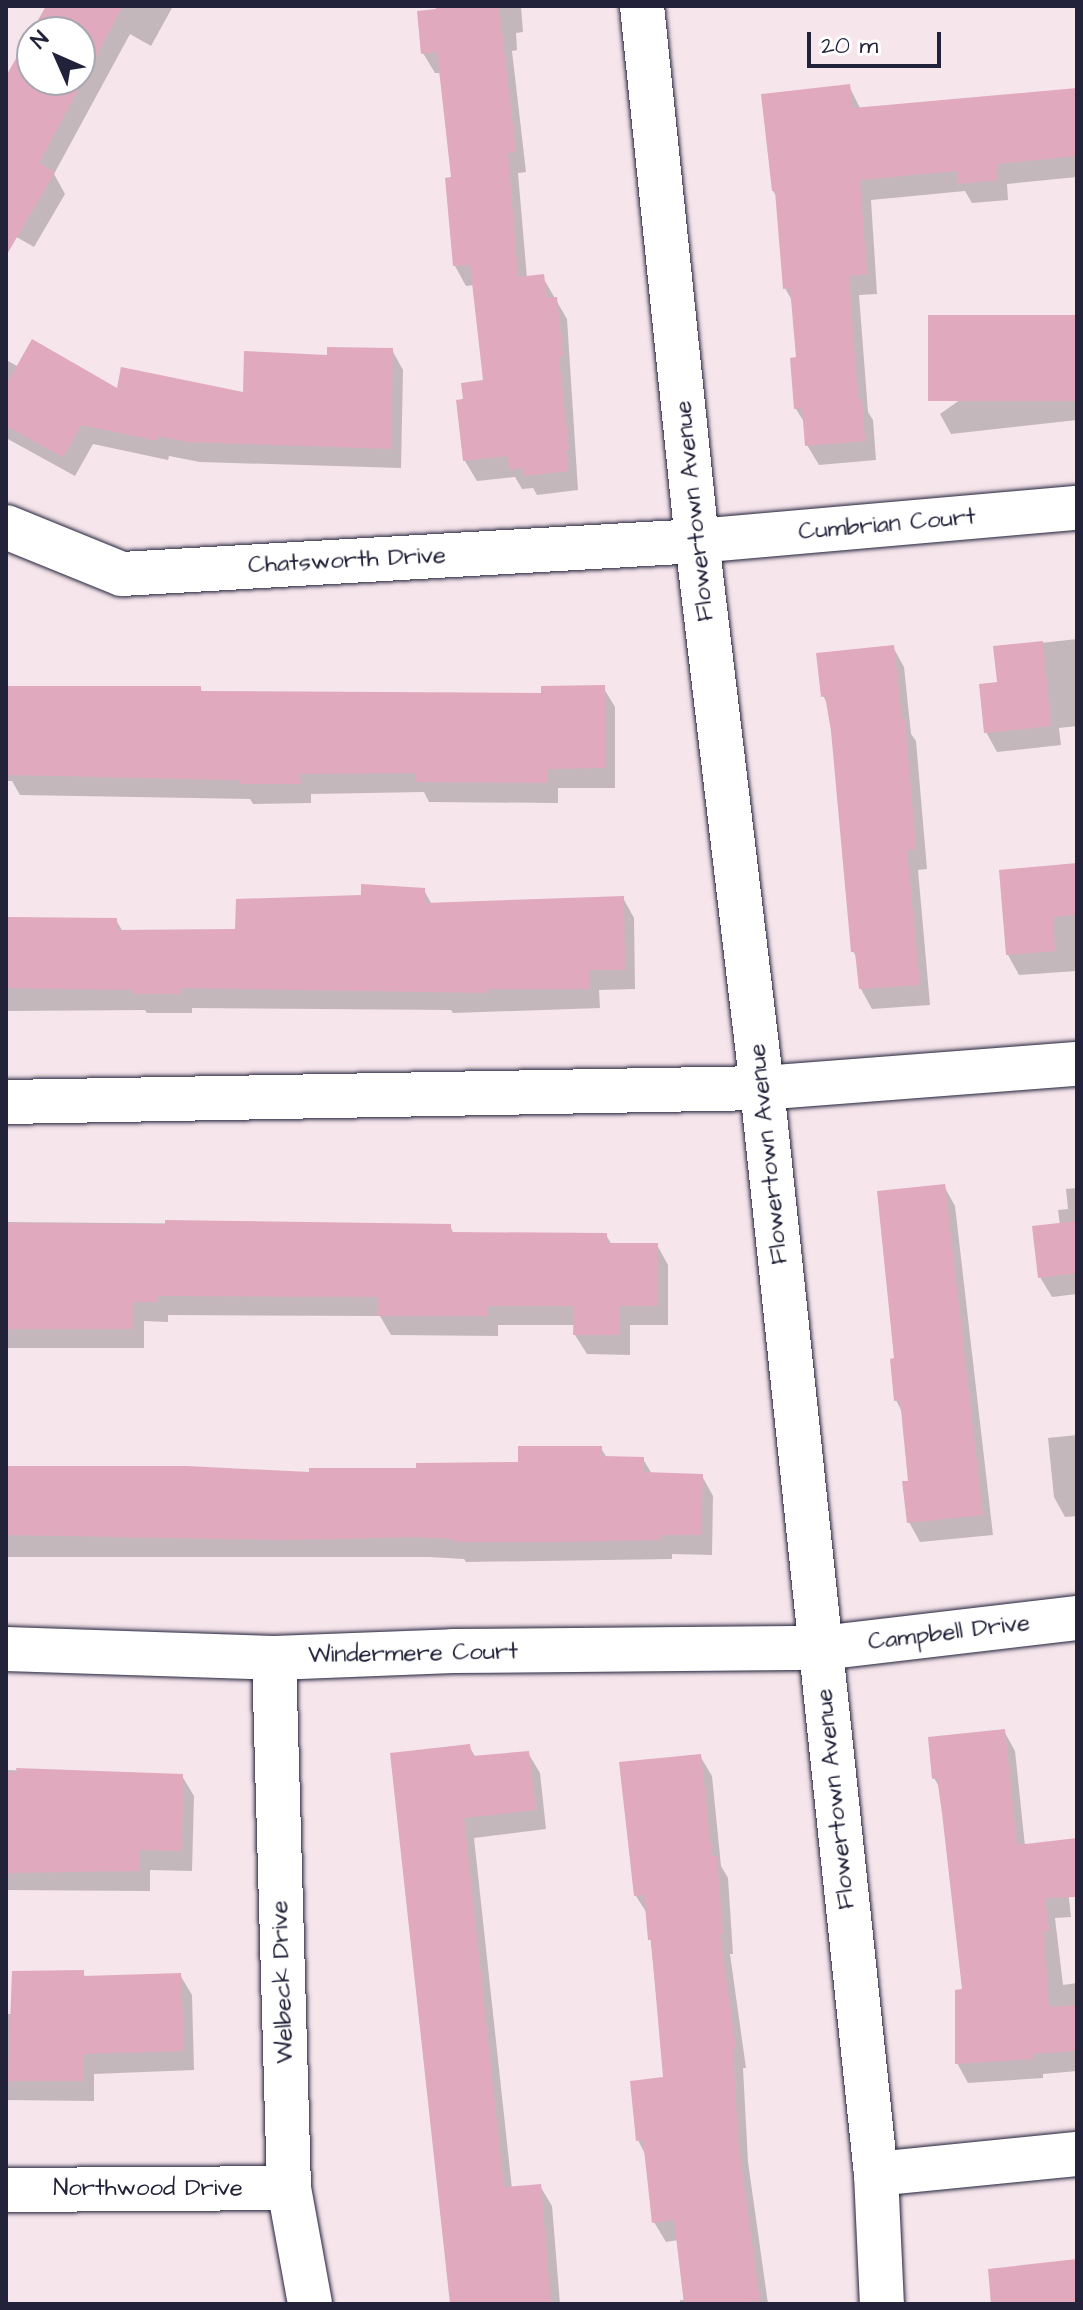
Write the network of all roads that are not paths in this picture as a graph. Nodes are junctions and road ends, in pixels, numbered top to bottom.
1 (650, 7) edge
2 (1077, 508) edge
3 (6, 527) edge
4 (697, 541) junction
5 (1077, 1064) edge
6 (762, 1088) junction
7 (6, 1102) edge
8 (1077, 1618) edge
9 (821, 1648) junction
10 (6, 1649) edge
11 (274, 1658) junction
12 (1077, 2154) edge
13 (876, 2174) junction
14 (289, 2188) junction
15 (6, 2190) edge
16 (310, 2304) edge
17 (882, 2304) edge

1 - 4 street, Flowertown Avenue
2 - 4 street, Cumbrian Court
3 - 4 street, Chatsworth Drive
4 - 6 street, Flowertown Avenue
5 - 6 street
6 - 7 street
6 - 9 street, Flowertown Avenue
8 - 9 street, Campbell Drive
9 - 11 street, Windermere Court
9 - 13 street, Flowertown Avenue
10 - 11 street, Windermere Court
11 - 14 street, Welbeck Drive
12 - 13 street
13 - 17 street, Flowertown Avenue
14 - 15 street, Northwood Drive
14 - 16 street, Welbeck Drive

